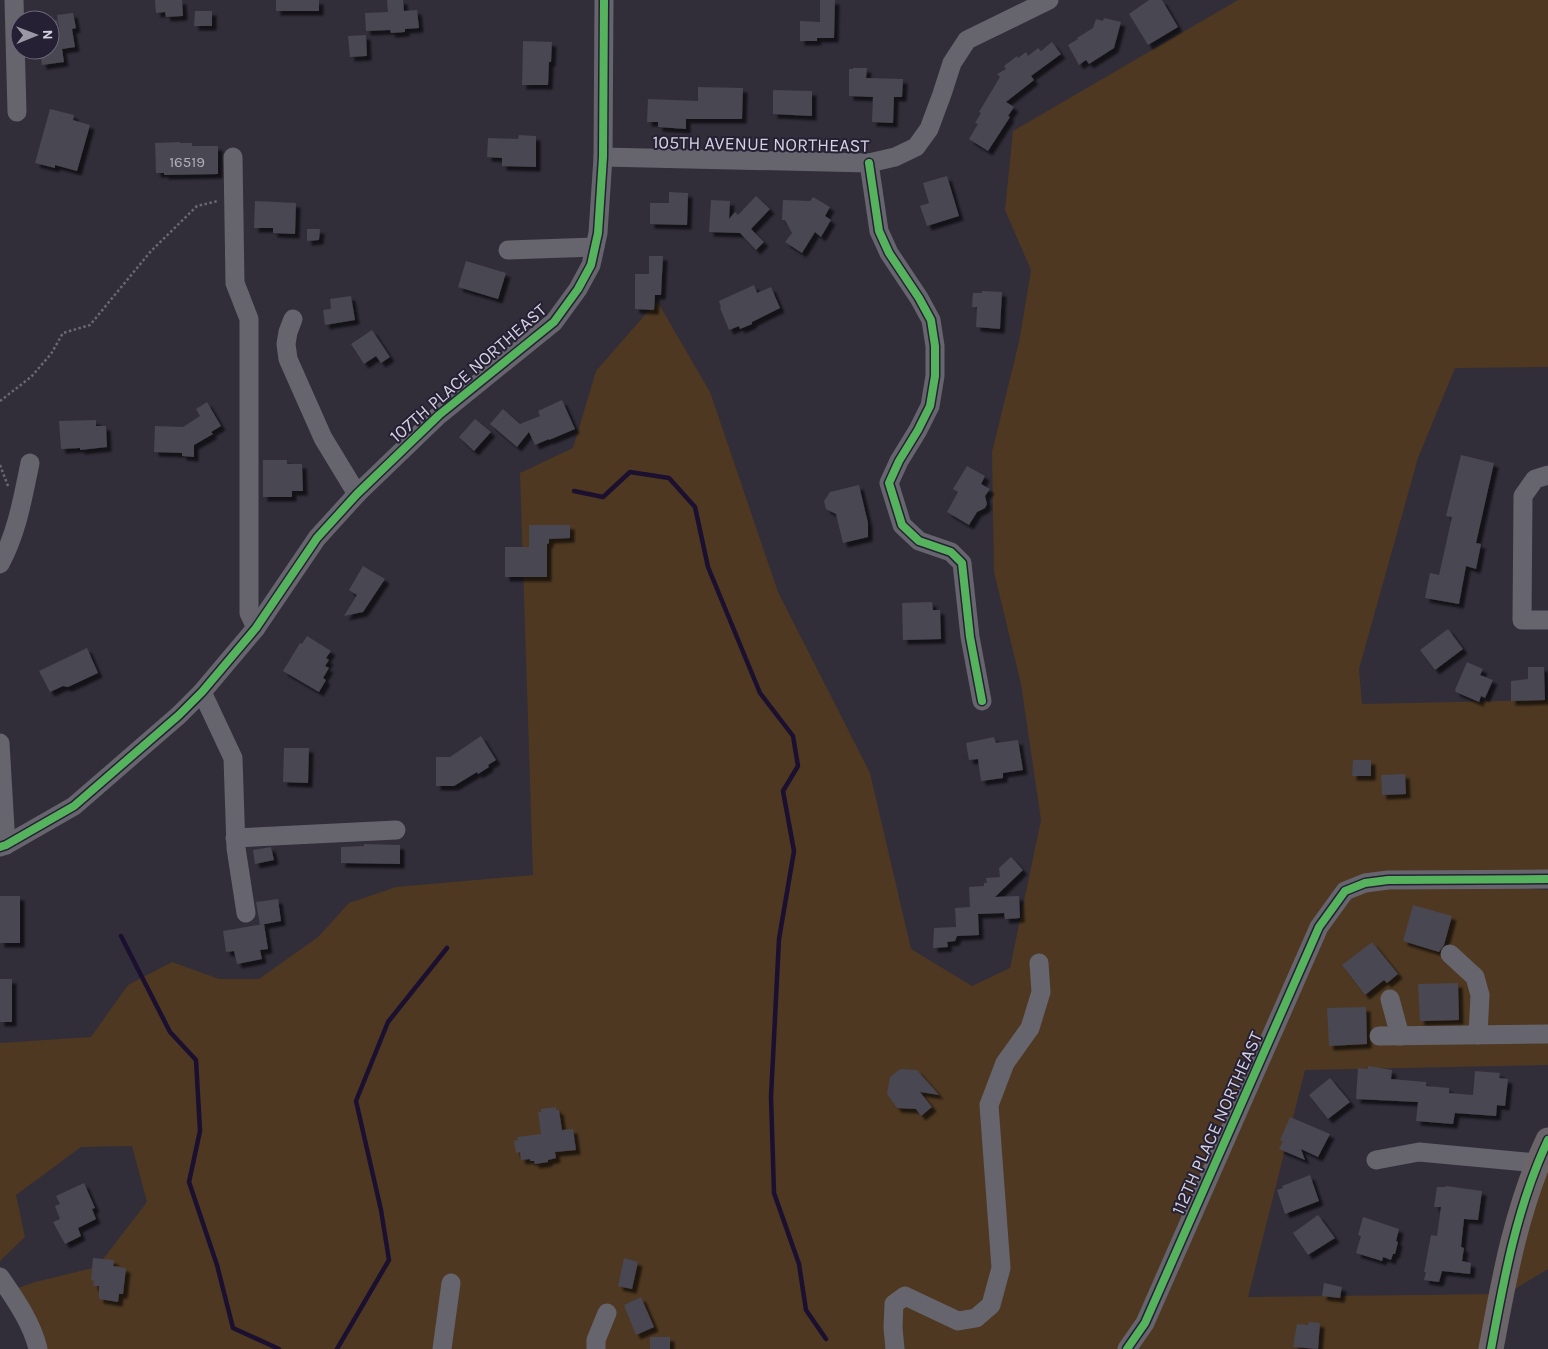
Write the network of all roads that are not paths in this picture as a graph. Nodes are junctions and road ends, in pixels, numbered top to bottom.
1 (14, 0) edge
2 (604, 0) edge
3 (1049, 0) edge
4 (17, 112) dead end
5 (233, 157) dead end
6 (603, 157) junction
7 (869, 163) junction
8 (595, 247) junction
9 (508, 250) dead end
10 (294, 319) dead end
11 (30, 463) dead end
12 (1542, 477) edge
13 (357, 494) junction
14 (0, 564) edge
15 (1548, 620) edge
16 (256, 628) junction
17 (202, 692) junction
18 (982, 701) dead end
19 (0, 743) edge
20 (396, 830) dead end
21 (235, 838) junction
22 (3, 846) edge
23 (1548, 880) edge
24 (246, 913) dead end
25 (1450, 954) dead end
26 (1039, 963) dead end
27 (1390, 999) dead end
28 (1548, 1034) edge
29 (1478, 1035) junction
30 (1379, 1036) dead end
31 (1400, 1036) junction
32 (1548, 1140) edge
33 (1376, 1160) dead end
34 (1537, 1163) junction
35 (0, 1278) edge
36 (451, 1283) dead end
37 (607, 1313) dead end
38 (38, 1349) edge
39 (442, 1349) edge
40 (596, 1349) edge
41 (895, 1349) edge
42 (1127, 1349) edge
43 (1491, 1349) edge

1 - 4 street
2 - 6 street, 107TH PLACE NORTHEAST
3 - 7 street, 105TH AVENUE NORTHEAST
5 - 16 street
6 - 7 street, 105TH AVENUE NORTHEAST
6 - 8 street, 107TH PLACE NORTHEAST
7 - 18 street
8 - 9 street
8 - 13 street, 107TH PLACE NORTHEAST
10 - 13 street
11 - 14 street
12 - 15 street
13 - 16 street, 107TH PLACE NORTHEAST
16 - 17 street, 107TH PLACE NORTHEAST
17 - 21 street
17 - 22 street, 107TH PLACE NORTHEAST
19 - 22 street
20 - 21 street
21 - 24 street
23 - 42 street, 112TH PLACE NORTHEAST
25 - 29 street
26 - 41 street
27 - 31 street
28 - 29 street
29 - 31 street
30 - 31 street
32 - 34 main road
33 - 34 street
34 - 43 main road
35 - 38 street
36 - 39 street
37 - 40 street

